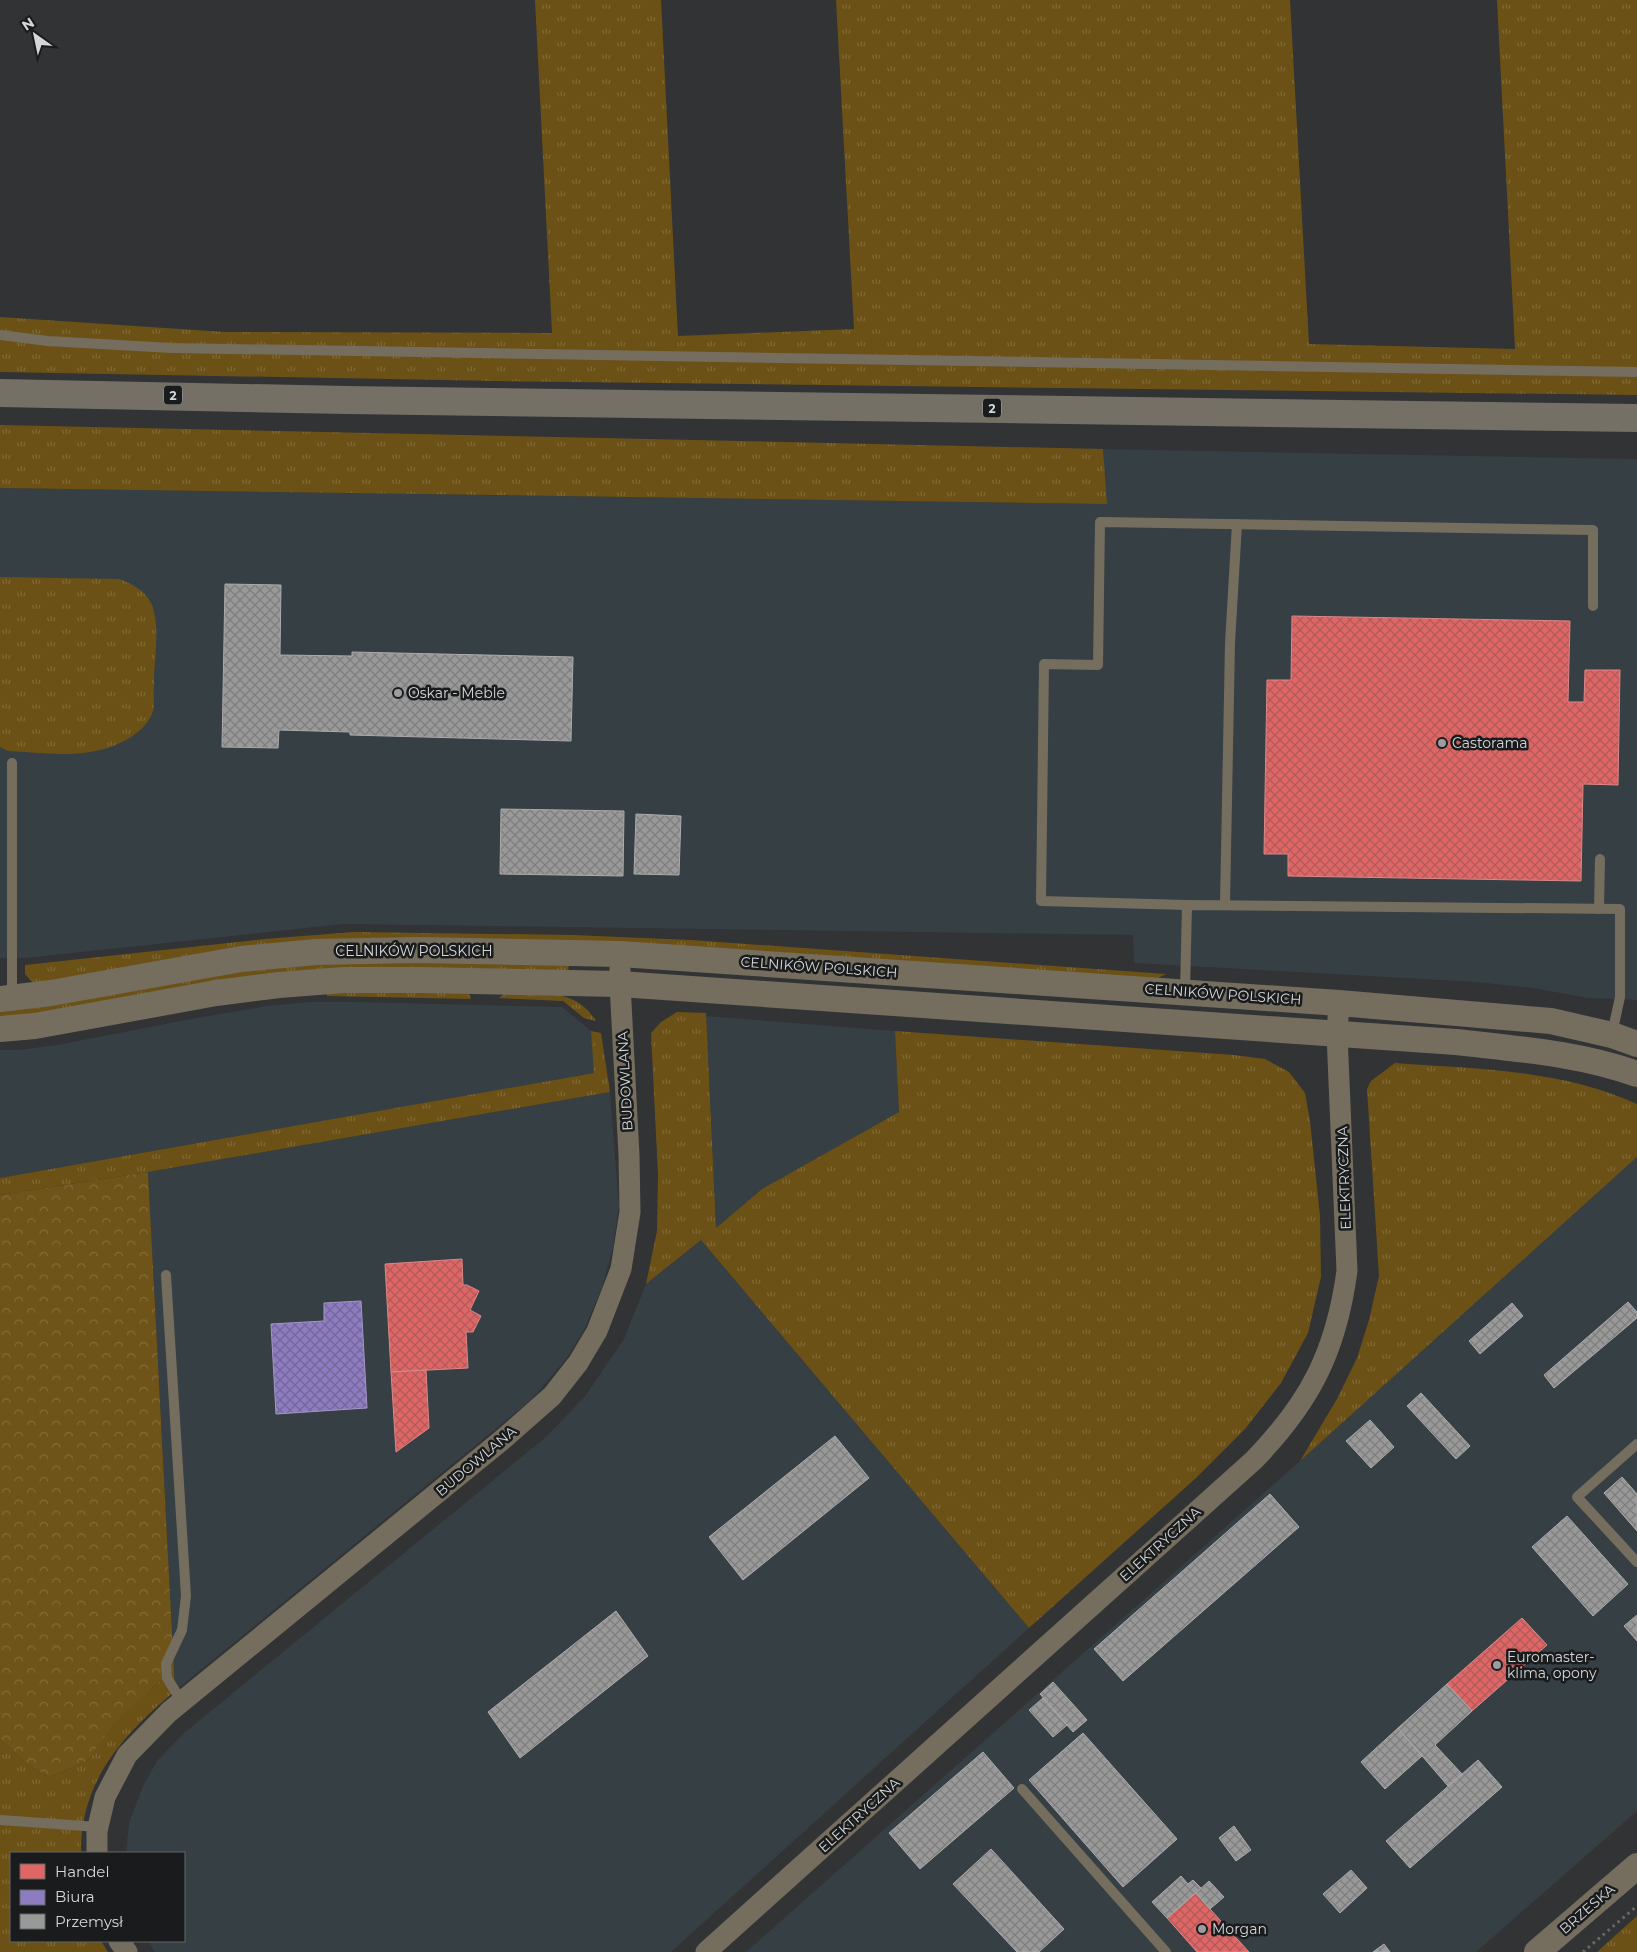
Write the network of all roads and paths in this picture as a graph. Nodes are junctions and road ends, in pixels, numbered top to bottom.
1 (0, 335) edge
2 (1637, 372) edge
3 (0, 393) edge
4 (1637, 418) edge
5 (1237, 524) junction
6 (1593, 606) dead end
7 (12, 763) dead end
8 (1600, 859) dead end
9 (1187, 905) junction
10 (1225, 905) junction
11 (1599, 908) junction
12 (620, 954) junction
13 (620, 984) junction
14 (1185, 992) junction
15 (6, 999) edge
16 (1339, 1002) junction
17 (0, 1029) edge
18 (1337, 1034) junction
19 (1612, 1035) junction
20 (1637, 1044) edge
21 (1637, 1074) edge
22 (166, 1275) dead end
23 (1637, 1444) edge
24 (1637, 1562) edge
25 (182, 1702) junction
26 (1022, 1790) dead end
27 (0, 1820) edge
28 (98, 1827) junction
29 (97, 1852) edge
30 (1637, 1866) edge
31 (1637, 1906) edge
32 (706, 1952) edge
33 (1166, 1952) edge
34 (1537, 1952) edge
35 (1583, 1952) edge

1 - 2 lane
3 - 4 highway, 2
5 - 6 lane
5 - 9 lane
5 - 10 lane
7 - 15 lane
8 - 11 lane
9 - 10 lane
9 - 14 lane
10 - 11 lane
11 - 19 lane
12 - 13 street, BUDOWLANA
12 - 14 street, CELNIKÓW POLSKICH
12 - 15 street, CELNIKÓW POLSKICH
13 - 17 street, CELNIKÓW POLSKICH
13 - 18 street, CELNIKÓW POLSKICH
13 - 25 street, BUDOWLANA
14 - 16 street, CELNIKÓW POLSKICH
16 - 18 street, ELEKTRYCZNA
16 - 19 street, CELNIKÓW POLSKICH
18 - 21 street, CELNIKÓW POLSKICH
18 - 32 street, ELEKTRYCZNA
19 - 20 street, CELNIKÓW POLSKICH
22 - 25 lane
23 - 24 lane
25 - 28 street, BUDOWLANA
26 - 33 lane
27 - 28 lane
28 - 29 street, BUDOWLANA
30 - 34 street, BRZESKA
31 - 35 path

